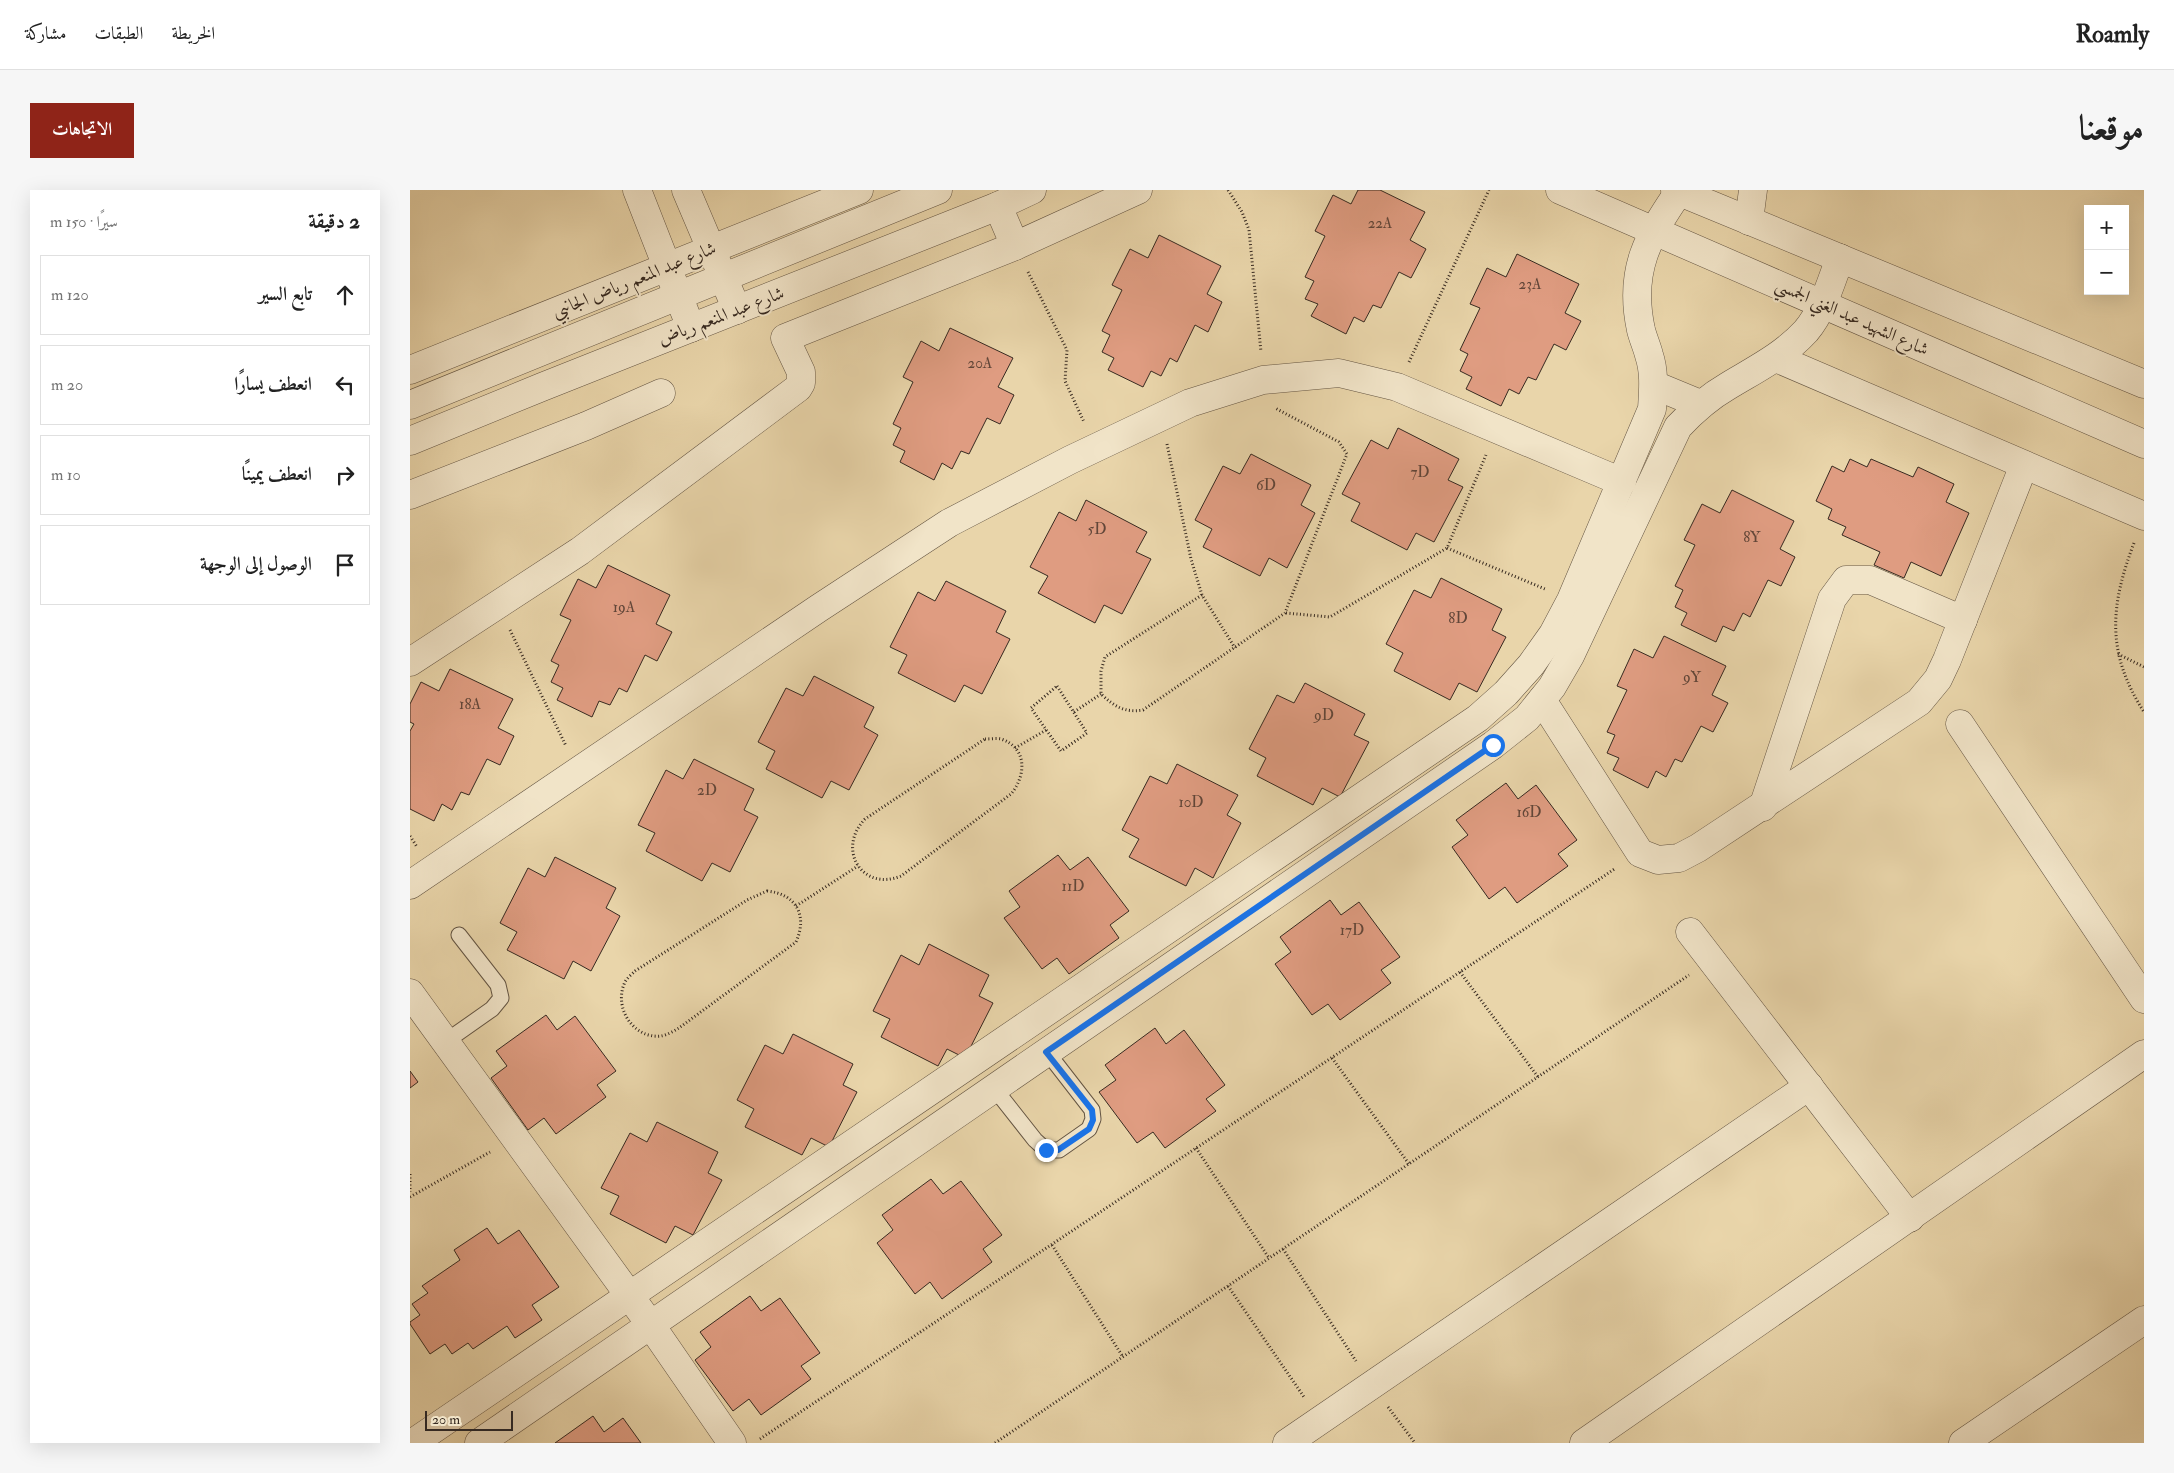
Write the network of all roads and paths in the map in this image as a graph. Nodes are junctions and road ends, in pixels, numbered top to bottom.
1 (636, 190) edge
2 (686, 190) edge
3 (859, 190) edge
4 (938, 190) edge
5 (1032, 190) edge
6 (1138, 190) edge
7 (1228, 190) edge
8 (1489, 190) edge
9 (1560, 190) edge
10 (1753, 190) edge
11 (1678, 191) edge
12 (998, 206) junction
13 (1749, 221) junction
14 (1653, 230) junction
15 (1015, 246) junction
16 (712, 249) junction
17 (1840, 258) junction
18 (667, 267) junction
19 (723, 276) junction
20 (678, 295) junction
21 (1822, 304) junction
22 (737, 310) junction
23 (691, 328) junction
24 (1776, 358) junction
25 (410, 370) edge
26 (1263, 380) junction
27 (1654, 384) junction
28 (2144, 384) edge
29 (1397, 387) junction
30 (1237, 388) junction
31 (661, 394) dead end
32 (1700, 404) junction
33 (410, 405) edge
34 (1161, 417) junction
35 (1497, 429) junction
36 (410, 441) edge
37 (2144, 444) edge
38 (1096, 448) junction
39 (2024, 465) junction
40 (1622, 482) junction
41 (410, 495) edge
42 (2144, 516) edge
43 (2134, 543) dead end
44 (1447, 548) junction
45 (1202, 595) junction
46 (1571, 600) junction
47 (498, 605) junction
48 (1285, 613) junction
49 (1963, 620) junction
50 (1235, 648) junction
51 (2118, 654) junction
52 (410, 662) edge
53 (2144, 668) edge
54 (1101, 694) junction
55 (1542, 700) junction
56 (1074, 712) junction
57 (2144, 712) edge
58 (1960, 724) dead end
59 (1046, 730) junction
60 (1015, 748) junction
61 (578, 771) junction
62 (1763, 807) junction
63 (1640, 853) junction
64 (858, 866) junction
65 (410, 885) edge
66 (796, 906) junction
67 (1690, 932) dead end
68 (459, 935) dead end
69 (1712, 960) junction
70 (1460, 972) junction
71 (410, 993) edge
72 (2144, 999) edge
73 (446, 1042) junction
74 (1046, 1052) junction
75 (2144, 1054) edge
76 (1332, 1058) junction
77 (1538, 1077) junction
78 (942, 1083) junction
79 (1808, 1086) junction
80 (994, 1088) junction
81 (960, 1111) junction
82 (515, 1138) junction
83 (1196, 1148) junction
84 (1409, 1164) junction
85 (410, 1174) edge
86 (410, 1192) edge
87 (410, 1198) edge
88 (1910, 1218) junction
89 (1052, 1245) junction
90 (1283, 1249) junction
91 (1269, 1258) junction
92 (1228, 1286) junction
93 (630, 1296) junction
94 (2144, 1320) edge
95 (650, 1324) junction
96 (1123, 1357) junction
97 (1371, 1385) junction
98 (1320, 1420) junction
99 (413, 1443) edge
100 (479, 1443) edge
101 (732, 1443) edge
102 (753, 1443) edge
103 (995, 1443) edge
104 (1287, 1443) edge
105 (1415, 1443) edge
106 (1584, 1443) edge
107 (1963, 1443) edge

1 - 18 street
2 - 16 street
3 - 16 street, شارع عبد المنعم رياض الجانبي
4 - 19 street, شارع عبد المنعم رياض
5 - 12 street, شارع عبد المنعم رياض
6 - 15 street
7 - 26 path
8 - 29 path
9 - 14 street, شارع الشهيد عبد الغني الجمسي
10 - 13 street
11 - 13 street
11 - 14 street
12 - 15 street
12 - 22 street, شارع عبد المنعم رياض
13 - 17 street
14 - 21 street, شارع الشهيد عبد الغني الجمسي
14 - 27 street
15 - 38 path
15 - 47 street
16 - 18 street, شارع عبد المنعم رياض الجانبي
16 - 19 street
17 - 21 street
17 - 28 street
18 - 20 street
18 - 25 street, شارع عبد المنعم رياض الجانبي
19 - 20 street, شارع عبد المنعم رياض
19 - 22 street
20 - 23 street
20 - 33 street, شارع عبد المنعم رياض
21 - 24 street
21 - 37 street, شارع الشهيد عبد الغني الجمسي
22 - 23 street, شارع عبد المنعم رياض
23 - 36 street, شارع عبد المنعم رياض
24 - 32 street
24 - 39 street
26 - 29 street
26 - 30 street
27 - 32 street
27 - 40 street
29 - 35 street
30 - 34 street
30 - 48 path
31 - 41 street
32 - 55 street
34 - 38 street
34 - 45 path
35 - 40 street
35 - 44 path
38 - 61 street
39 - 42 street
39 - 49 street
40 - 46 street
43 - 51 path
44 - 46 path
44 - 48 path
45 - 50 path
45 - 54 path
46 - 78 street
47 - 52 street
47 - 61 path
48 - 50 path
49 - 62 street
49 - 62 street
50 - 54 path
51 - 53 path
51 - 57 path
54 - 56 path
55 - 63 street
55 - 74 street
56 - 59 path
56 - 59 path
58 - 72 street
59 - 60 path
60 - 64 path
60 - 64 path
61 - 65 street
62 - 63 street
63 - 70 path
64 - 66 path
66 - 66 path
67 - 69 street
68 - 73 lane
69 - 77 path
69 - 79 street
70 - 76 path
70 - 77 path
71 - 73 street
73 - 82 street
74 - 80 street
74 - 80 lane
75 - 88 street
76 - 83 path
76 - 84 path
77 - 84 path
78 - 81 street
78 - 93 street
79 - 88 street
79 - 97 street
80 - 81 street
81 - 95 street
82 - 87 path
82 - 93 street
83 - 89 path
83 - 91 path
84 - 90 path
85 - 86 path
88 - 106 street
89 - 96 path
89 - 102 path
90 - 91 path
90 - 97 path
91 - 92 path
92 - 96 path
92 - 98 path
93 - 95 street
93 - 99 street
94 - 107 street
95 - 100 street
95 - 101 street
96 - 103 path
97 - 98 street
97 - 105 path
98 - 104 street

